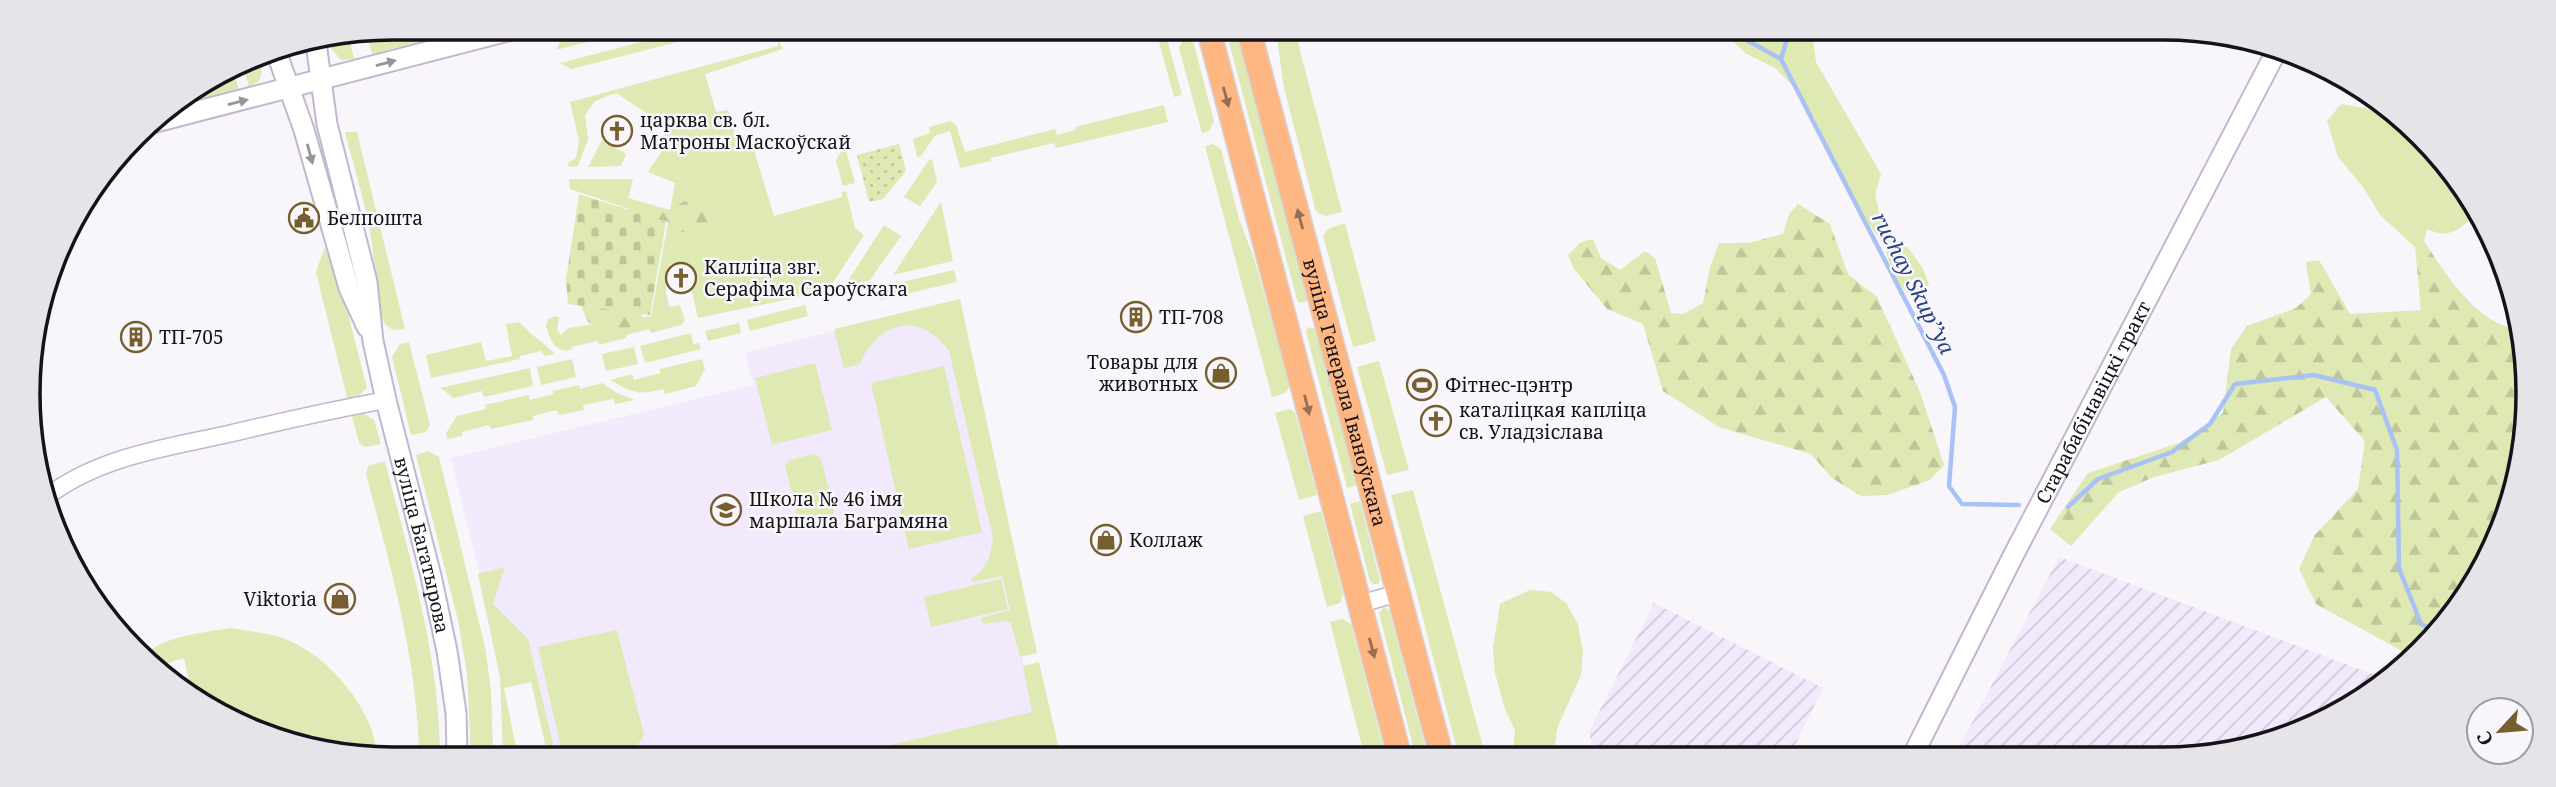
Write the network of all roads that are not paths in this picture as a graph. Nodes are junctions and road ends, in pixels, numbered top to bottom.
1 (476, 40) edge
2 (1211, 40) edge
3 (1251, 40) edge
4 (317, 49) edge
5 (2273, 58) edge
6 (279, 60) edge
7 (320, 80) junction
8 (288, 90) junction
9 (172, 118) edge
10 (1319, 289) junction
11 (1280, 300) junction
12 (1330, 328) junction
13 (1291, 338) junction
14 (373, 341) junction
15 (386, 400) junction
16 (54, 491) edge
17 (1398, 593) junction
18 (1360, 604) junction
19 (457, 747) edge
20 (1397, 747) edge
21 (1439, 747) edge
22 (1917, 747) edge

7 -> 1 street
2 -> 11 main road, вуліца Генерала Іваноўскага
10 -> 3 main road, вуліца Генерала Іваноўскага
4 - 7 street, вуліца Багатырова
5 - 22 street, Старабабінавіцкі тракт
6 - 8 street, вуліца Багатырова
7 - 8 street
7 - 14 street, вуліца Багатырова
9 -> 8 street
8 -> 14 street, вуліца Багатырова
10 - 11 main road
10 - 12 main road, вуліца Генерала Іваноўскага
11 - 13 main road, вуліца Генерала Іваноўскага
12 - 13 main road
12 - 17 main road, вуліца Генерала Іваноўскага
13 -> 18 main road, вуліца Генерала Іваноўскага
14 - 15 street, вуліца Багатырова
15 - 16 street
15 - 19 street, вуліца Багатырова
17 - 18 street
17 - 21 main road, вуліца Генерала Іваноўскага
18 -> 20 main road, вуліца Генерала Іваноўскага

